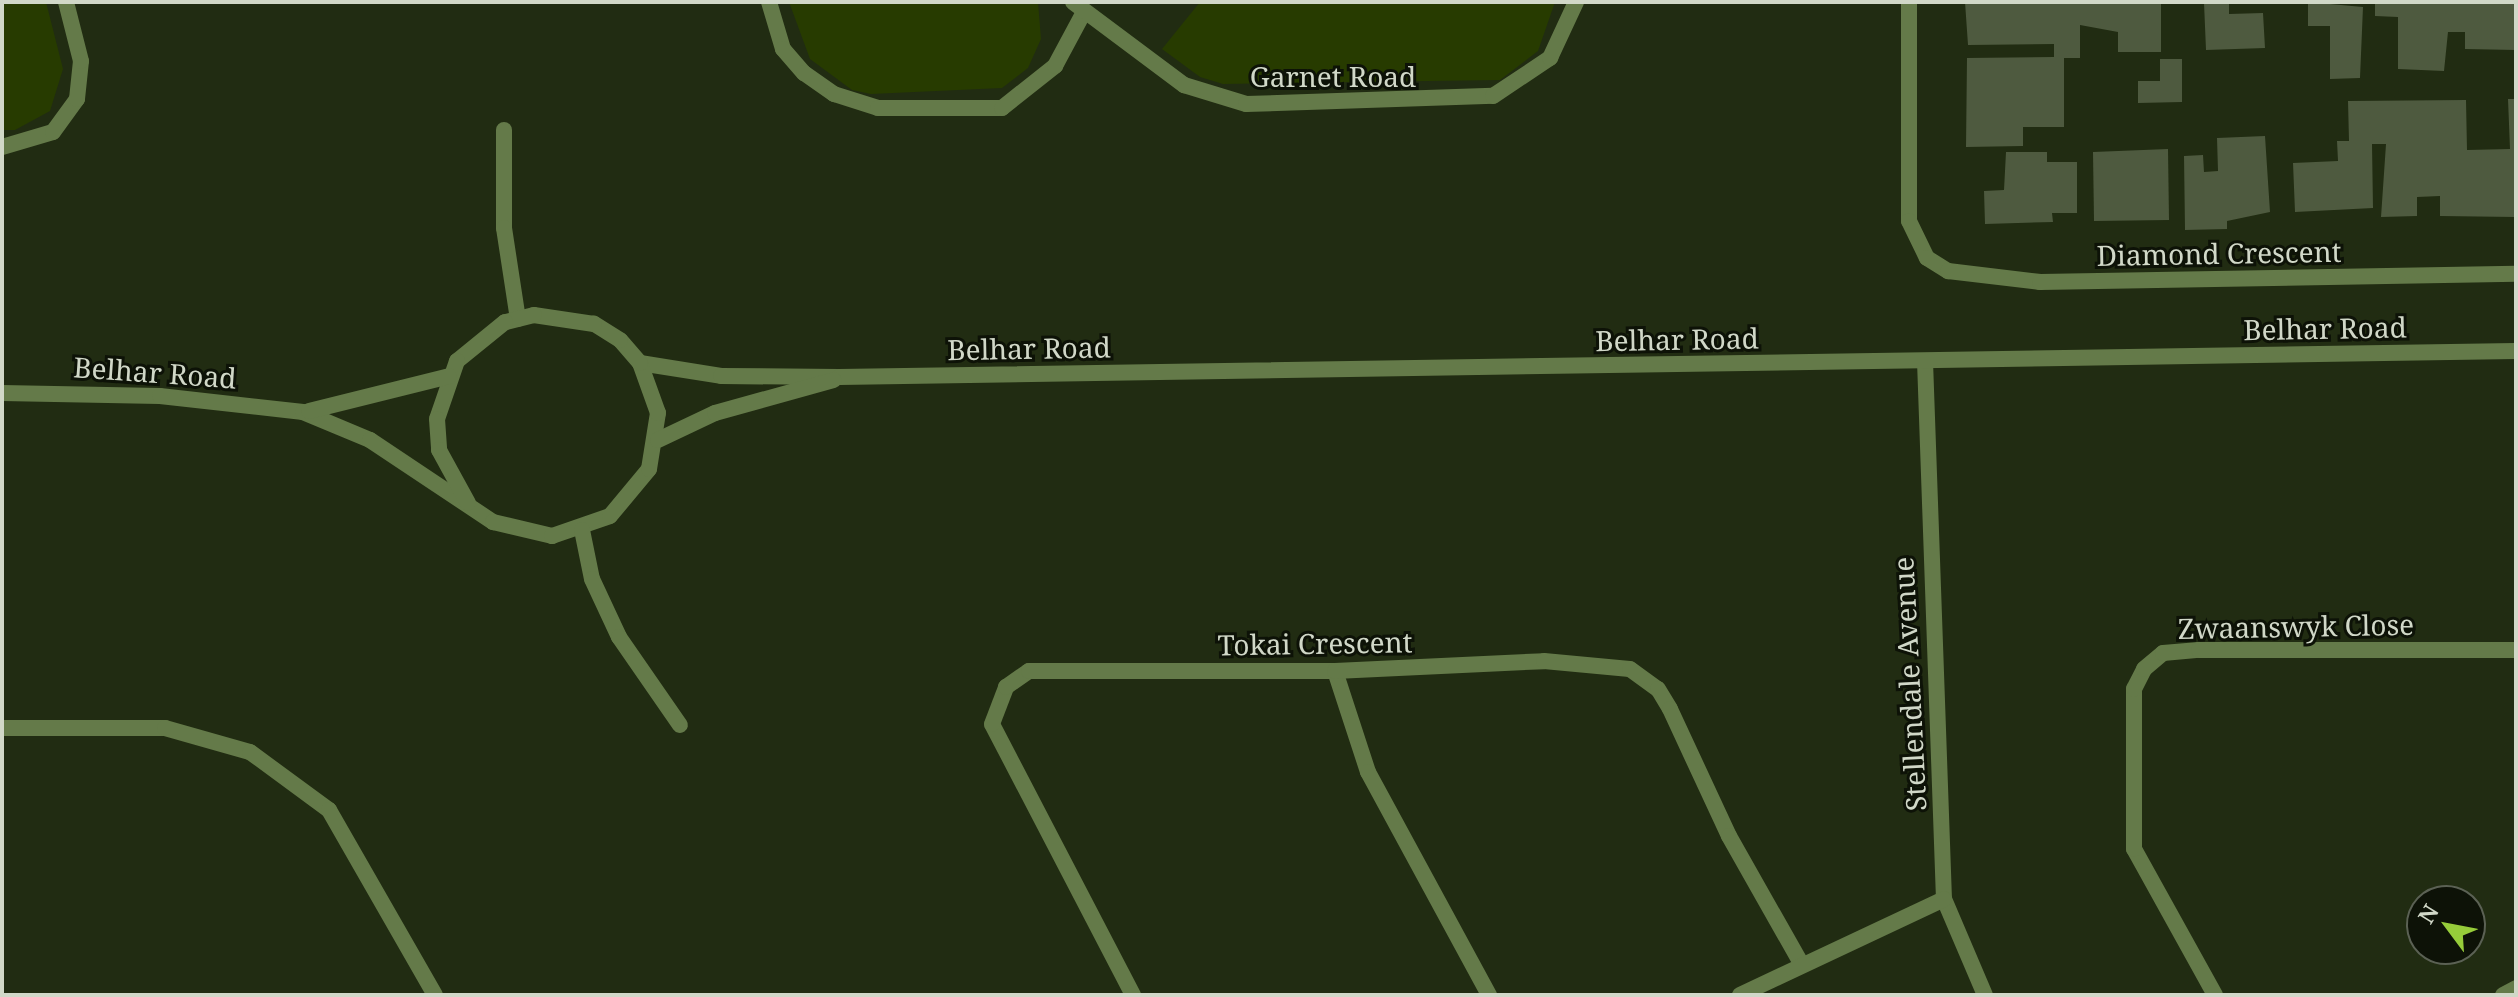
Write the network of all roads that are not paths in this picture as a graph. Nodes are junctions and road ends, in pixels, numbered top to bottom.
1 (66, 2) edge
2 (769, 2) edge
3 (1576, 2) edge
4 (1909, 2) edge
5 (1078, 7) edge
6 (504, 130) dead end
7 (2, 147) edge
8 (2516, 274) edge
9 (518, 319) junction
10 (2516, 351) edge
11 (1925, 361) junction
12 (640, 363) junction
13 (449, 376) junction
14 (839, 377) junction
15 (2, 393) edge
16 (303, 412) junction
17 (658, 440) junction
18 (468, 503) junction
19 (582, 530) junction
20 (2516, 650) edge
21 (1335, 671) junction
22 (680, 725) dead end
23 (2, 728) edge
24 (1944, 899) junction
25 (1802, 965) junction
26 (2516, 988) edge
27 (435, 995) edge
28 (1133, 995) edge
29 (1489, 995) edge
30 (1740, 995) edge
31 (1985, 995) edge
32 (2215, 995) edge
33 (2503, 995) edge

1 - 7 street
2 - 5 street
3 - 5 street, Garnet Road
4 - 8 street, Diamond Crescent
6 - 9 street
9 - 12 street
9 - 13 street
10 - 11 street, Belhar Road
11 - 14 street, Belhar Road
11 - 24 street, Stellendale Avenue
12 - 14 street, Belhar Road
12 - 17 street
13 - 16 street, Belhar Road
13 - 18 street
14 - 17 street, Belhar Road
15 - 16 street, Belhar Road
16 - 18 street, Belhar Road
17 - 19 street
18 - 19 street
19 - 22 street
20 - 32 street, Zwaanswyk Close
21 - 25 street, Tokai Crescent
21 - 28 street, Tokai Crescent
21 - 29 street
23 - 27 street
24 - 25 street
24 - 31 street, Stellendale Avenue
25 - 30 street
26 - 33 street

